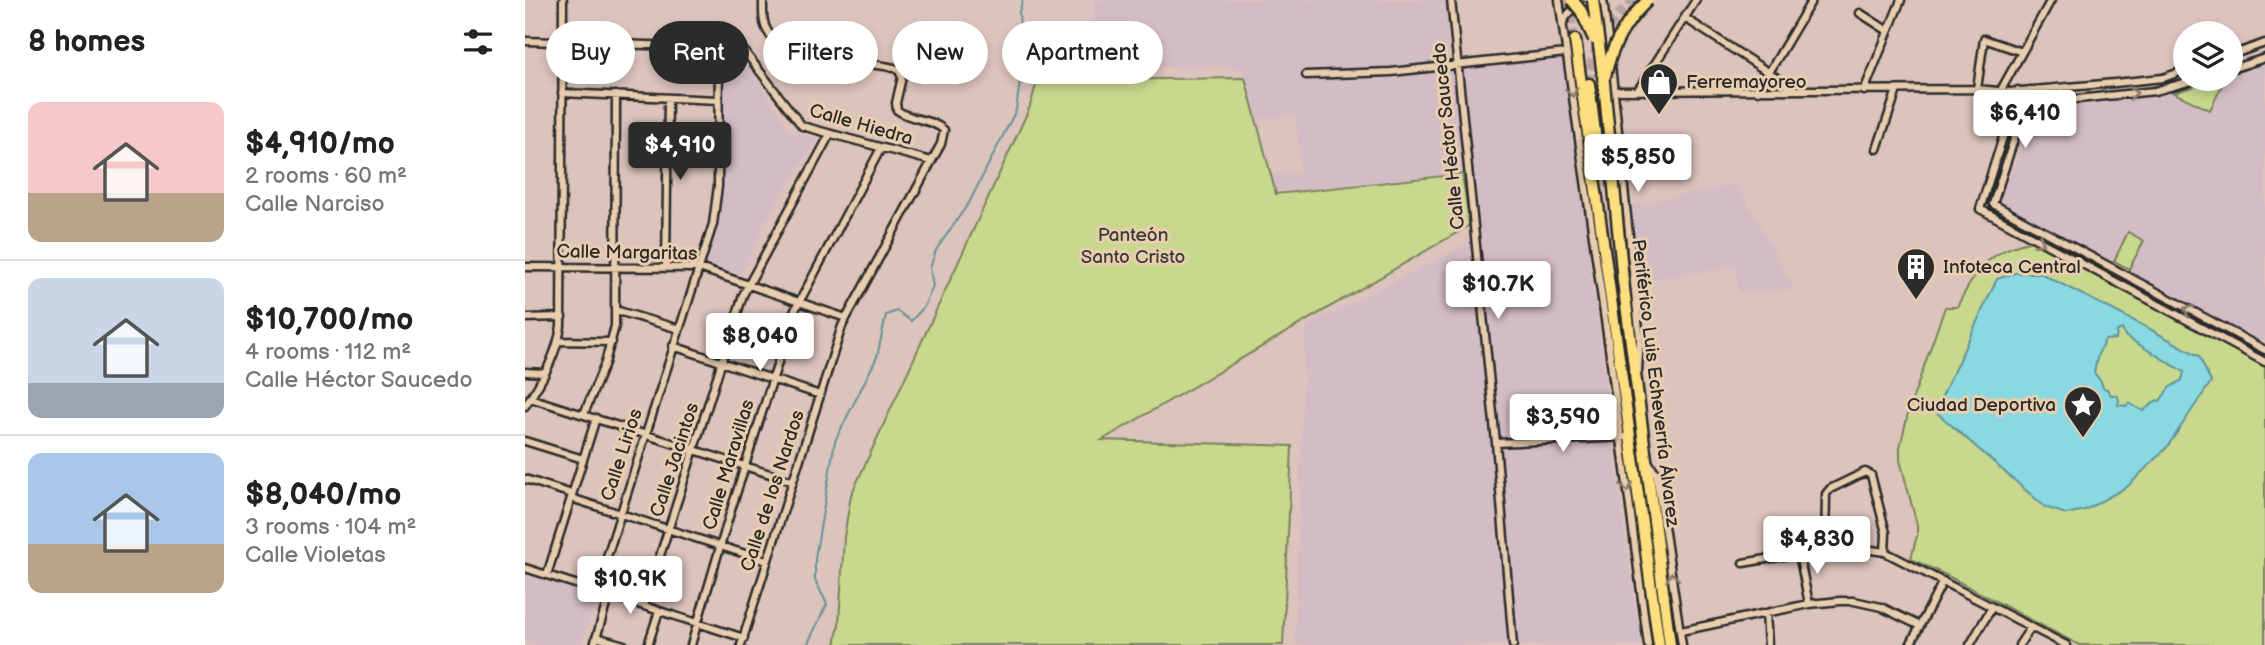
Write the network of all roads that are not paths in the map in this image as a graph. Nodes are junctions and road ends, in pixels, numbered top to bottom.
1 (563, 0) edge
2 (763, 0) edge
3 (1451, 0) edge
4 (1559, 0) edge
5 (1572, 0) edge
6 (1593, 0) edge
7 (1603, 0) edge
8 (1647, 0) edge
9 (1696, 0) edge
10 (1812, 0) edge
11 (1901, 0) edge
12 (2051, 0) edge
13 (1860, 13) dead end
14 (1607, 19) junction
15 (1685, 19) junction
16 (562, 21) edge
17 (1562, 24) junction
18 (1888, 31) junction
19 (525, 41) edge
20 (1575, 41) tunnel mouth
21 (546, 42) edge
22 (2265, 43) edge
23 (2243, 51) edge
24 (1599, 52) junction
25 (2022, 52) junction
26 (1566, 53) junction
27 (749, 58) edge
28 (2265, 58) edge
29 (1457, 65) junction
30 (2243, 65) edge
31 (1769, 73) junction
32 (1306, 75) dead end
33 (2173, 75) edge
34 (2163, 78) junction
35 (1604, 83) junction
36 (562, 84) edge
37 (718, 84) edge
38 (1589, 84) tunnel mouth
39 (2173, 87) edge
40 (1977, 89) junction
41 (2165, 89) junction
42 (1638, 90) junction
43 (1796, 90) junction
44 (1897, 90) junction
45 (2018, 90) junction
46 (2030, 90) junction
47 (1612, 91) junction
48 (1758, 91) junction
49 (1864, 91) junction
50 (2005, 91) junction
51 (562, 93) junction
52 (616, 94) junction
53 (667, 98) junction
54 (2016, 99) junction
55 (718, 100) junction
56 (2028, 101) junction
57 (829, 135) junction
58 (881, 148) junction
59 (1877, 149) dead end
60 (931, 161) junction
61 (1595, 181) junction
62 (615, 266) junction
63 (525, 267) edge
64 (562, 267) junction
65 (666, 267) junction
66 (699, 268) junction
67 (748, 284) junction
68 (798, 300) junction
69 (615, 310) junction
70 (562, 317) junction
71 (525, 318) edge
72 (846, 318) junction
73 (678, 329) junction
74 (558, 341) junction
75 (612, 342) junction
76 (673, 346) junction
77 (2264, 357) edge
78 (722, 363) junction
79 (525, 373) edge
80 (545, 373) junction
81 (772, 379) junction
82 (1637, 390) junction
83 (820, 395) junction
84 (530, 398) junction
85 (525, 406) edge
86 (584, 414) junction
87 (596, 418) junction
88 (646, 433) junction
89 (1624, 437) junction
90 (525, 442) edge
91 (1496, 443) junction
92 (694, 449) junction
93 (583, 459) junction
94 (1647, 460) junction
95 (744, 466) junction
96 (525, 479) edge
97 (792, 481) junction
98 (571, 496) junction
99 (620, 514) junction
100 (669, 530) junction
101 (720, 546) junction
102 (1825, 549) junction
103 (1885, 552) junction
104 (1799, 554) junction
105 (767, 561) junction
106 (1744, 563) dead end
107 (525, 568) edge
108 (547, 575) junction
109 (1943, 582) junction
110 (596, 591) junction
111 (609, 595) junction
112 (1809, 604) junction
113 (645, 606) junction
114 (1992, 607) junction
115 (659, 611) junction
116 (1766, 613) junction
117 (698, 623) junction
118 (1920, 626) junction
119 (2031, 628) junction
120 (1681, 631) junction
121 (596, 637) junction
122 (742, 641) edge
123 (594, 645) edge
124 (624, 645) edge
125 (648, 645) edge
126 (691, 645) edge
127 (1513, 645) edge
128 (1648, 645) edge
129 (1659, 645) edge
130 (1670, 645) edge
131 (1682, 645) edge
132 (1768, 645) edge
133 (1910, 645) edge
134 (1970, 645) edge
135 (2019, 645) edge
136 (2066, 645) edge

1 - 16 street
2 - 60 street, Calle de los Nardos
3 - 29 street, Calle Héctor Saucedo
4 - 17 street
5 - 24 highway, bridge
6 - 24 highway, Periférico Luis Echeverría Álvarez, bridge
7 - 14 street
8 - 35 highway, bridge
9 - 15 street
10 - 31 street
11 - 18 street
12 - 25 street
13 - 18 street
14 - 17 street
14 - 47 street
15 - 31 street
15 - 42 street
17 - 26 street
18 - 49 street
19 - 21 street, Calle Hiedra
20 - 61 highway, Periférico Luis Echeverría Álvarez
22 - 23 street
24 - 35 highway, Periférico Luis Echeverría Álvarez, bridge
25 - 40 street
25 - 50 street
26 - 29 street
26 -> 89 street
27 - 57 street, Calle Hiedra
28 - 30 street
29 - 32 street
29 - 91 street, Calle Héctor Saucedo
31 - 43 street
31 - 48 street
33 - 34 street
34 - 41 street
34 - 46 street
35 - 82 highway, Periférico Luis Echeverría Álvarez, bridge
36 - 51 street
37 - 55 street, Calle Lirios
38 - 61 highway
39 - 41 street
40 - 44 street
40 - 50 street
56 -> 41 street
42 - 47 street
42 - 48 street
43 - 48 street
43 - 49 street
44 - 49 street
44 - 59 street
45 - 46 street
45 - 50 street
45 - 54 street
46 - 56 street
47 - 82 street
50 - 54 street
51 - 52 street
51 - 64 street
52 - 53 street
52 - 62 street
53 - 55 street
53 - 65 street
54 - 56 street
54 -> 77 street
55 - 66 street, Calle Lirios
77 -> 56 street
57 - 58 street, Calle Hiedra
57 - 67 street, Calle Jacintos
58 - 60 street, Calle Hiedra
58 - 68 street, Calle Maravillas
60 - 72 street, Calle de los Nardos
61 - 89 highway, Periférico Luis Echeverría Álvarez
62 - 64 street, Calle Margaritas
62 - 65 street, Calle Margaritas
62 - 69 street
63 - 64 street, Calle Margaritas
64 - 70 street
65 - 66 street, Calle Margaritas
66 - 67 street, Calle Margaritas
66 - 73 street, Calle Lirios
67 - 68 street, Calle Margaritas
67 - 78 street, Calle Jacintos
68 - 72 street, Calle Margaritas
68 - 81 street, Calle Maravillas
69 - 73 street
69 - 75 street
70 - 71 street
70 - 74 street
72 - 83 street, Calle de los Nardos
73 - 76 street, Calle Lirios
74 - 75 street
74 - 80 street
75 - 86 street
76 - 78 street
76 - 88 street, Calle Lirios
78 - 81 street
78 - 92 street, Calle Jacintos
79 - 80 street
80 - 84 street
81 - 83 street
81 - 95 street, Calle Maravillas
82 - 94 highway, Periférico Luis Echeverría Álvarez
83 - 97 street, Calle de los Nardos
84 - 85 street
84 - 86 street
86 - 87 street
87 - 88 street
87 - 93 street
88 - 92 street
88 - 99 street, Calle Lirios
89 - 91 street
89 -> 128 street
89 - 129 highway, Periférico Luis Echeverría Álvarez
90 - 93 street
91 - 127 street, Calle Héctor Saucedo
92 - 95 street
92 - 100 street, Calle Jacintos
93 - 98 street
120 -> 94 street
94 - 130 highway, Periférico Luis Echeverría Álvarez
95 - 97 street
95 - 101 street, Calle Maravillas
96 - 98 street
97 - 105 street, Calle de los Nardos
98 - 99 street
98 - 108 street
99 - 100 street
99 - 110 street, Calle Lirios
100 - 101 street
100 - 113 street, Calle Jacintos
101 - 105 street
101 - 117 street, Calle Maravillas
102 - 103 street
102 - 103 street
102 - 104 street
103 - 109 street
104 - 106 street
104 - 112 street
105 - 122 street, Calle de los Nardos
107 - 108 street
108 - 110 street
109 - 114 street
109 - 118 street
110 - 111 street
111 - 113 street
111 - 121 street
112 - 116 street
112 - 118 street
113 - 115 street
114 - 119 street
114 - 134 street
115 - 117 street
115 - 125 street
116 - 120 street
116 - 132 street
117 - 122 street
117 - 126 street, Calle Maravillas
118 - 133 street
119 - 135 street
119 - 136 street
120 - 131 street
121 - 123 street
121 - 124 street

